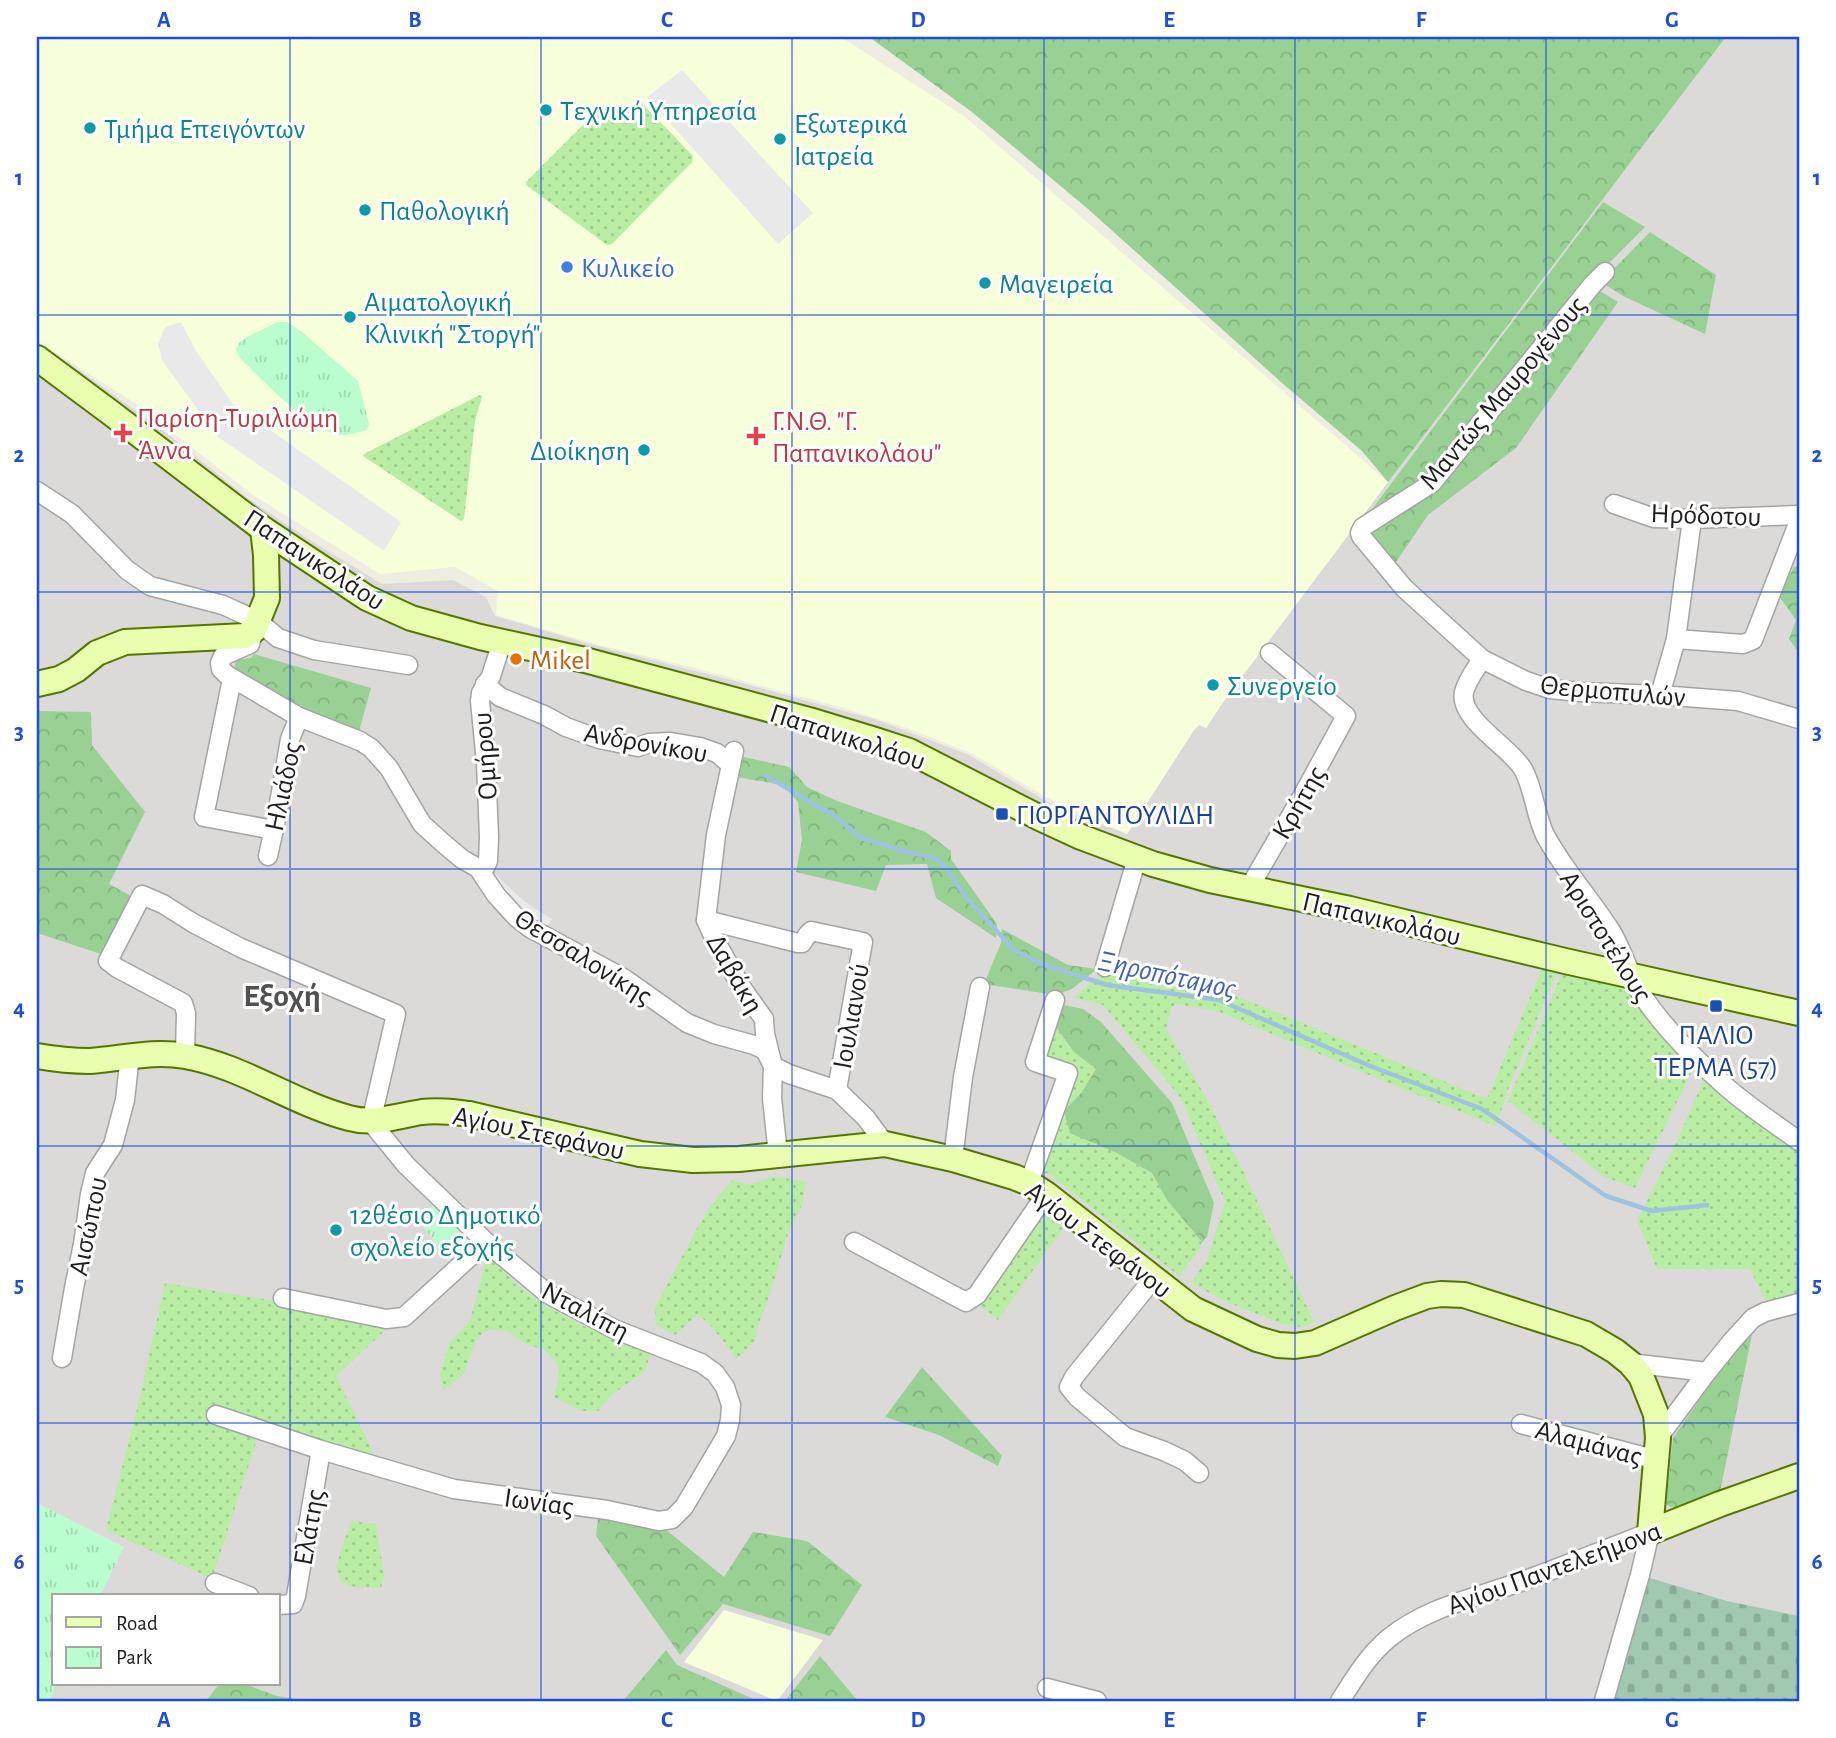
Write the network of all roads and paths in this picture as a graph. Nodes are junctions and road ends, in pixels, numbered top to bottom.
1 (1605, 272) dead end
2 (37, 358) edge
3 (37, 491) edge
4 (1614, 504) dead end
5 (1799, 515) edge
6 (1692, 519) junction
7 (1799, 521) edge
8 (263, 529) junction
9 (1361, 530) joint
10 (256, 625) junction
11 (1676, 639) junction
12 (502, 642) junction
13 (1270, 653) dead end
14 (1482, 659) junction
15 (408, 665) dead end
16 (232, 679) junction
17 (37, 684) edge
18 (485, 684) junction
19 (1660, 695) junction
20 (299, 717) junction
21 (1799, 719) edge
22 (733, 758) joint
23 (274, 830) junction
24 (268, 856) dead end
25 (1137, 858) junction
26 (482, 873) junction
27 (1249, 888) junction
28 (706, 920) junction
29 (1105, 967) dead end
30 (1630, 975) junction
31 (980, 987) dead end
32 (1055, 1000) dead end
33 (1799, 1013) edge
34 (130, 1055) junction
35 (37, 1056) edge
36 (185, 1056) junction
37 (773, 1066) junction
38 (837, 1090) junction
39 (371, 1122) junction
40 (1799, 1141) edge
41 (885, 1144) junction
42 (778, 1155) junction
43 (953, 1158) junction
44 (1038, 1188) junction
45 (486, 1242) junction
46 (854, 1242) dead end
47 (1153, 1279) junction
48 (283, 1298) dead end
49 (1799, 1303) edge
50 (62, 1359) dead end
51 (1630, 1363) junction
52 (1707, 1372) junction
53 (724, 1387) joint
54 (216, 1415) dead end
55 (1521, 1424) dead end
56 (1658, 1449) junction
57 (321, 1450) junction
58 (1199, 1474) dead end
59 (1799, 1475) edge
60 (1650, 1532) junction
61 (215, 1583) dead end
62 (244, 1594) edge
63 (286, 1605) edge
64 (1047, 1688) dead end
65 (1097, 1701) edge
66 (1340, 1701) edge
67 (1604, 1701) edge

1 - 9 street, Μαντώς Μαυρογένους
2 - 8 street, Παπανικολάου
3 - 10 street
4 - 6 street, Ηρόδοτου
5 - 6 street, Ηρόδοτου
6 - 11 street
7 - 11 street
8 - 10 street
8 - 12 street, Παπανικολάου
9 - 14 street, Θερμοπυλών
10 - 15 street
10 - 16 street
10 - 17 street
11 - 19 street
12 - 18 street, Ομήρου
12 - 25 street, Παπανικολάου
13 - 27 street, Κρήτης
14 - 19 street, Θερμοπυλών
14 - 30 street, Αριστοτέλους
16 - 20 street, Θεσσαλονίκης
16 - 23 street
18 - 22 street, Ανδρονίκου
18 - 26 street, Ομήρου
19 - 21 street, Θερμοπυλών
20 - 23 street, Ηλιάδος
20 - 26 street, Θεσσαλονίκης
22 - 28 street, Δαβάκη
23 - 24 street, Ηλιάδος
25 - 27 street, Παπανικολάου
25 - 29 street
26 - 37 street, Θεσσαλονίκης
27 - 30 street, Παπανικολάου
28 - 37 street, Δαβάκη
28 - 38 street, Ιουλιανού
30 - 33 street, Παπανικολάου
30 - 40 street, Αριστοτέλους
31 - 43 street
32 - 44 street
34 - 35 street, Αγίου Στεφάνου
34 - 36 street, Αγίου Στεφάνου
34 - 50 street, Αισώπου
36 - 39 street, Αγίου Στεφάνου
36 - 39 street
37 - 38 street, Θεσσαλονίκης
37 - 42 street, Δαβάκη
38 - 41 street, Θεσσαλονίκης
39 - 42 street, Αγίου Στεφάνου
39 - 45 street, Νταλίπη
41 - 42 street, Αγίου Στεφάνου
41 - 43 street, Αγίου Στεφάνου
43 - 44 street, Αγίου Στεφάνου
44 - 46 street
44 - 47 street, Αγίου Στεφάνου
45 - 48 street
45 - 53 street, Νταλίπη
47 - 51 street, Αγίου Στεφάνου
47 - 58 street
49 - 52 street
51 - 52 street
51 - 56 street, Αγίου Στεφάνου
52 - 56 street
53 - 57 street, Ιωνίας
54 - 57 street, Ιωνίας
55 - 56 street, Αλαμάνας
56 - 60 street, Αγίου Στεφάνου
57 - 63 street, Ελάτης
59 - 60 street, Αγίου Παντελεήμονα
60 - 66 street, Αγίου Παντελεήμονα
60 - 67 street, Αγίου Στεφάνου
61 - 62 street
64 - 65 street

